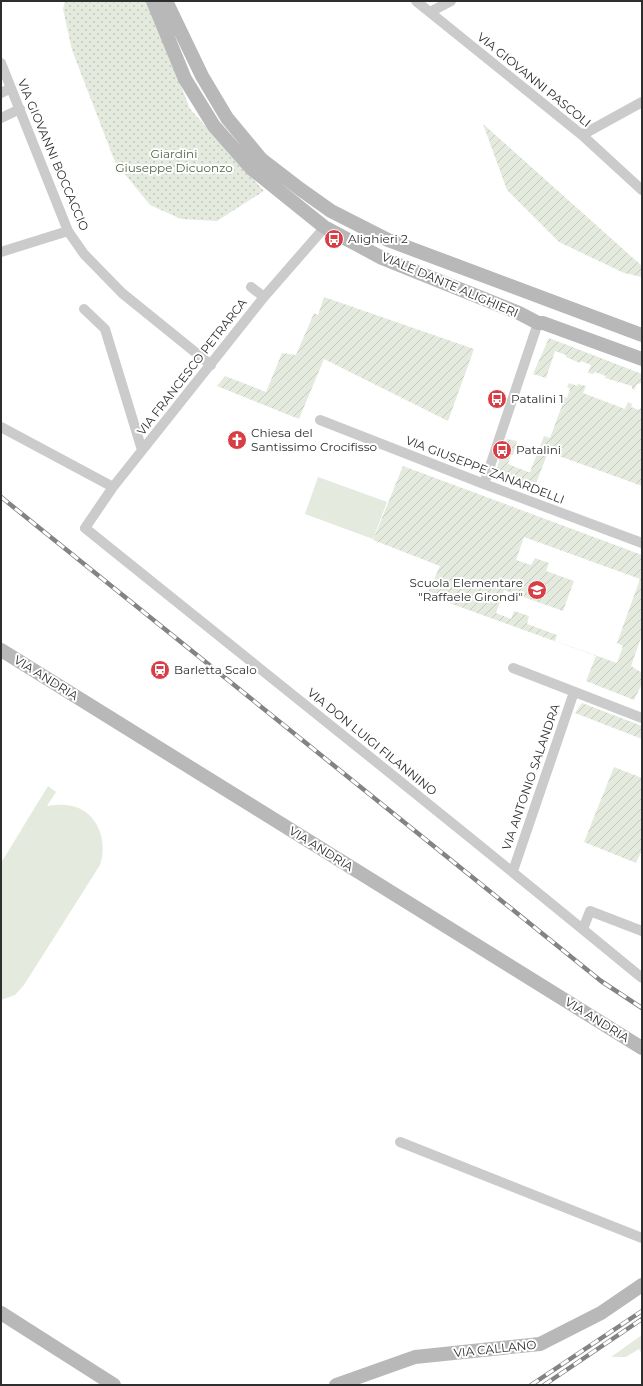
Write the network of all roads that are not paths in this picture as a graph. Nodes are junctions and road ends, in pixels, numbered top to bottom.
1 (153, 1) edge
2 (166, 1) edge
3 (416, 1) edge
4 (451, 1) edge
5 (430, 12) junction
6 (1, 63) edge
7 (11, 88) junction
8 (1, 93) edge
9 (642, 102) edge
10 (20, 109) junction
11 (1, 118) edge
12 (582, 135) junction
13 (642, 176) edge
14 (632, 181) junction
15 (642, 190) edge
16 (334, 212) junction
17 (325, 227) junction
18 (68, 231) junction
19 (1, 252) edge
20 (251, 287) dead end
21 (264, 297) junction
22 (545, 299) junction
23 (84, 309) dead end
24 (538, 322) junction
25 (642, 335) edge
26 (642, 359) edge
27 (211, 365) junction
28 (320, 420) dead end
29 (1, 427) edge
30 (142, 450) junction
31 (484, 484) junction
32 (113, 487) junction
33 (85, 528) joint
34 (642, 543) edge
35 (1, 650) edge
36 (513, 668) dead end
37 (574, 692) junction
38 (642, 718) edge
39 (513, 871) junction
40 (583, 929) junction
41 (642, 931) edge
42 (642, 978) edge
43 (642, 1048) edge
44 (400, 1142) dead end
45 (642, 1238) edge
46 (642, 1285) edge
47 (1, 1313) edge
48 (114, 1385) edge
49 (336, 1385) edge

1 - 17 street, VIALE DANTE ALIGHIERI
2 - 16 street, VIALE DANTE ALIGHIERI
3 - 5 street, VIA GIOVANNI PASCOLI
4 - 5 street
5 - 12 street, VIA GIOVANNI PASCOLI
6 - 7 street, VIA GIOVANNI BOCCACCIO
7 - 8 street
7 - 10 street, VIA GIOVANNI BOCCACCIO
9 - 12 street
10 - 11 street
10 - 18 street, VIA GIOVANNI BOCCACCIO
12 - 14 street, VIA GIOVANNI PASCOLI
13 - 14 street
14 - 15 street, VIA GIOVANNI PASCOLI
16 - 17 street
16 - 22 street, VIALE DANTE ALIGHIERI
17 - 21 street, VIA FRANCESCO PETRARCA
17 - 24 street, VIALE DANTE ALIGHIERI
18 - 19 street
18 - 27 street, VIA GIOVANNI BOCCACCIO
20 - 21 street
21 - 27 street, VIA FRANCESCO PETRARCA
22 - 24 street
22 - 24 street, VIALE DANTE ALIGHIERI
22 - 25 street, VIALE DANTE ALIGHIERI
23 - 30 street
24 - 26 street, VIALE DANTE ALIGHIERI
24 - 31 street
27 - 30 street, VIA FRANCESCO PETRARCA
28 - 31 street, VIA GIUSEPPE ZANARDELLI
29 - 32 street
30 - 32 street, VIA FRANCESCO PETRARCA
31 - 34 street, VIA GIUSEPPE ZANARDELLI
32 - 33 street, VIA FRANCESCO PETRARCA
33 - 39 street, VIA DON LUIGI FILANNINO
35 - 43 street, VIA ANDRIA
36 - 37 street
37 - 38 street
37 - 39 street, VIA ANTONIO SALANDRA
39 - 40 street, VIA DON LUIGI FILANNINO
40 - 41 street
40 - 42 street, VIA DON LUIGI FILANNINO
44 - 45 street
46 - 49 street, VIA CALLANO
47 - 48 street

